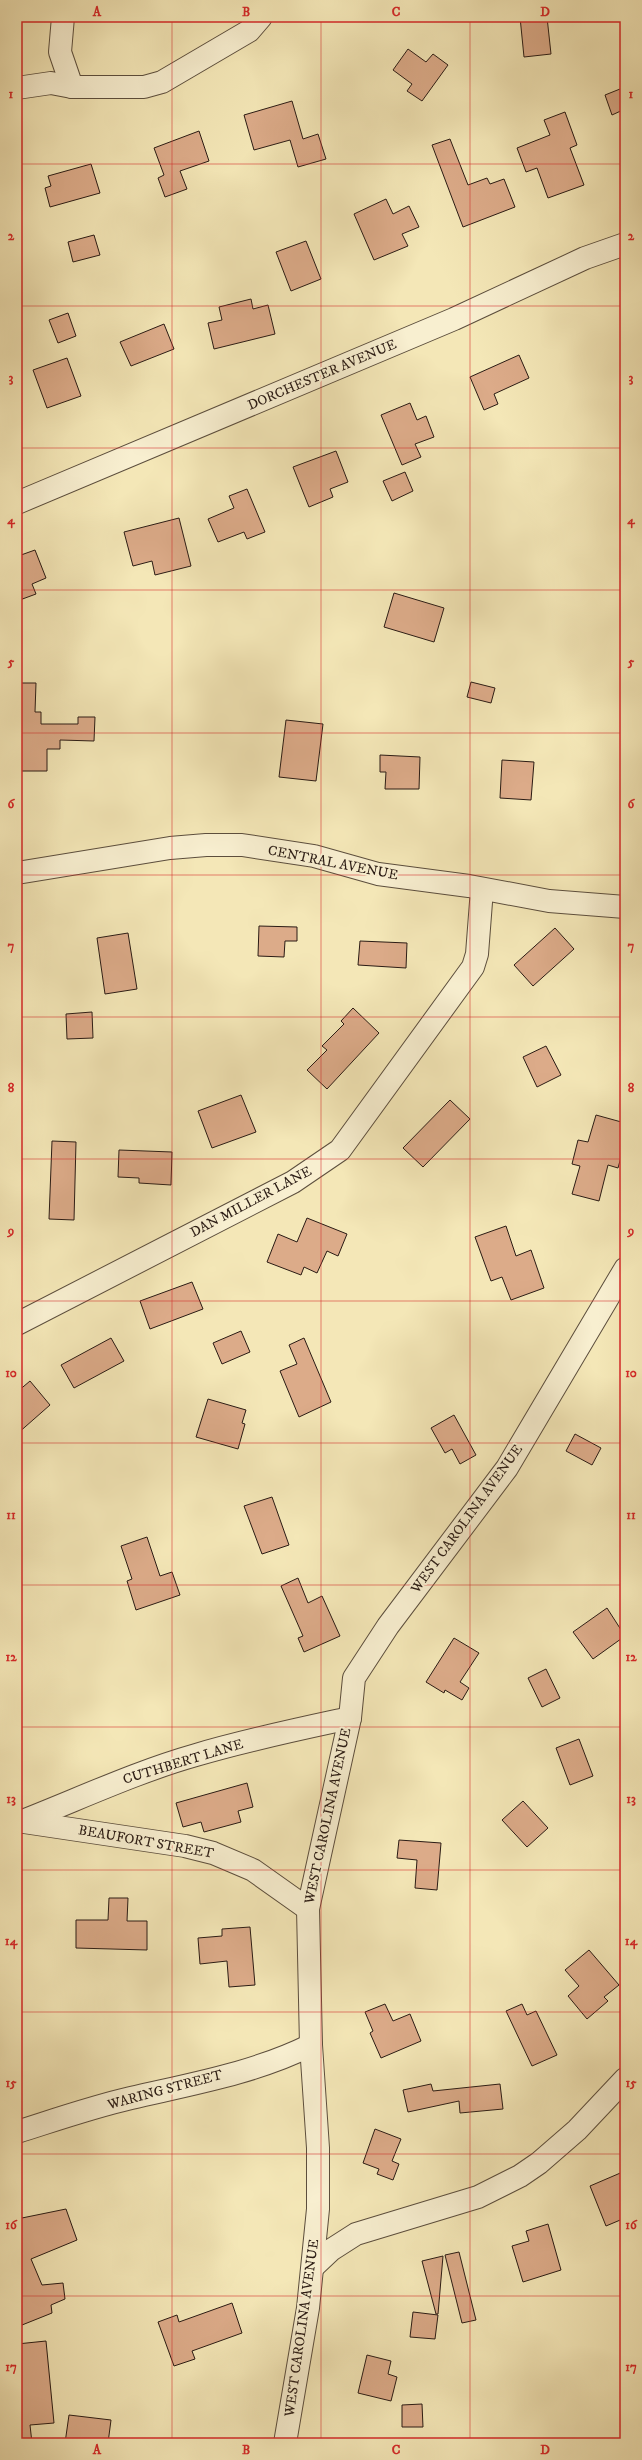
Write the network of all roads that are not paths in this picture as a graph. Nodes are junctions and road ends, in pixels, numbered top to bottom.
1 (62, 17) edge
2 (261, 17) edge
3 (72, 87) junction
4 (17, 88) edge
5 (625, 244) edge
6 (17, 503) edge
7 (17, 873) edge
8 (482, 889) junction
9 (625, 907) edge
10 (625, 1269) edge
11 (17, 1324) edge
12 (350, 1718) junction
13 (19, 1822) edge
14 (308, 1909) junction
15 (311, 2044) junction
16 (625, 2079) edge
17 (17, 2132) edge
18 (314, 2266) junction
19 (285, 2443) edge

1 - 3 street
2 - 3 street
3 - 4 street
5 - 6 street, DORCHESTER AVENUE
7 - 8 street, CENTRAL AVENUE
8 - 9 street, CENTRAL AVENUE
8 - 11 street, DAN MILLER LANE
10 - 12 street, WEST CAROLINA AVENUE
12 - 13 street, CUTHBERT LANE
12 - 14 street, WEST CAROLINA AVENUE
13 - 14 street, BEAUFORT STREET
14 - 15 street, WEST CAROLINA AVENUE
15 - 17 street, WARING STREET
15 - 18 street, WEST CAROLINA AVENUE
16 - 18 street
18 - 19 street, WEST CAROLINA AVENUE

